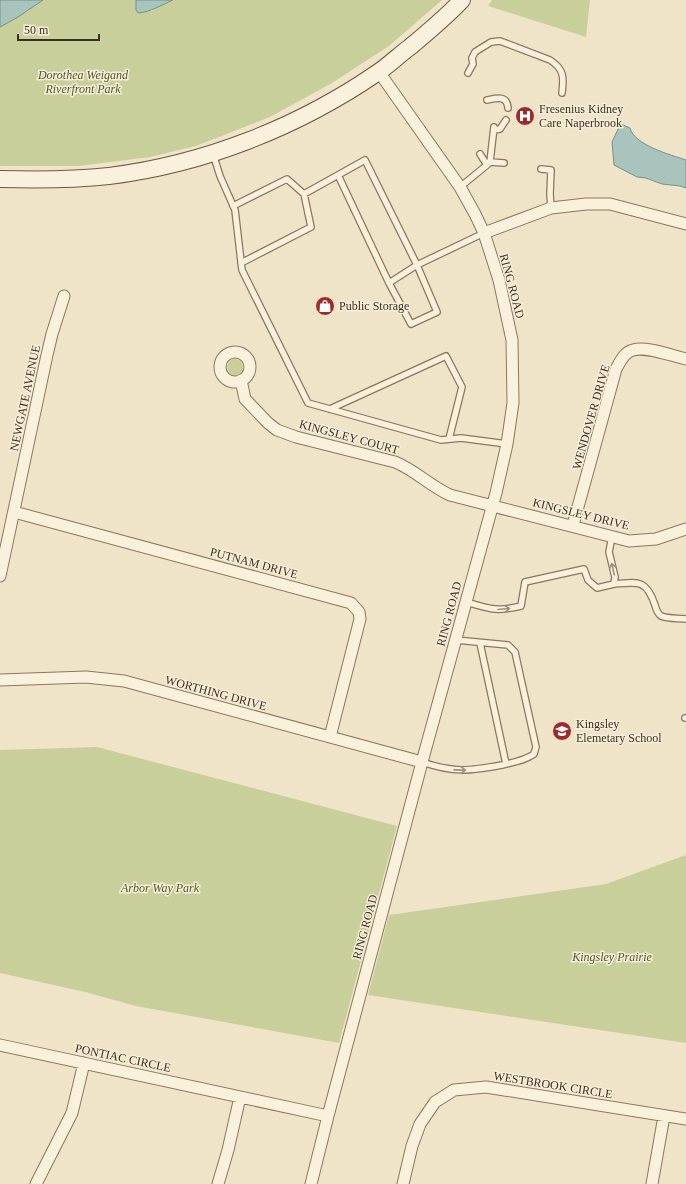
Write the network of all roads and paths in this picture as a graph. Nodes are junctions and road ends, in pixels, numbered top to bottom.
1 (462, 0) edge
2 (379, 72) junction
3 (468, 73) dead end
4 (562, 93) dead end
5 (487, 100) dead end
6 (508, 108) dead end
7 (506, 120) dead end
8 (213, 153) junction
9 (480, 154) dead end
10 (504, 163) dead end
11 (488, 164) junction
12 (541, 169) dead end
13 (338, 175) junction
14 (0, 179) edge
15 (460, 187) junction
16 (304, 194) junction
17 (233, 206) junction
18 (551, 208) junction
19 (686, 224) edge
20 (484, 233) junction
21 (241, 263) junction
22 (418, 265) junction
23 (388, 283) junction
24 (64, 296) dead end
25 (686, 359) edge
26 (241, 380) dead end
27 (330, 409) junction
28 (449, 439) junction
29 (507, 444) junction
30 (492, 506) junction
31 (14, 512) junction
32 (573, 525) junction
33 (686, 528) edge
34 (612, 536) junction
35 (0, 576) edge
36 (614, 584) junction
37 (466, 602) junction
38 (686, 619) edge
39 (456, 640) junction
40 (480, 643) junction
41 (0, 680) edge
42 (330, 737) junction
43 (422, 762) junction
44 (506, 764) junction
45 (0, 1044) edge
46 (84, 1063) junction
47 (240, 1097) junction
48 (328, 1116) junction
49 (664, 1116) junction
50 (686, 1119) edge
51 (36, 1184) edge
52 (218, 1184) edge
53 (311, 1184) edge
54 (403, 1184) edge
55 (652, 1184) edge

1 - 2 main road
2 - 8 main road
2 - 15 street, RING ROAD
3 - 4 lane
5 - 6 lane
7 - 11 lane
8 - 14 main road
8 - 17 lane
9 - 11 lane
10 - 11 lane
11 - 15 lane
12 - 18 lane
13 - 16 lane
13 - 22 lane
13 - 23 lane
15 - 20 street, RING ROAD
16 - 17 lane
16 - 21 lane
17 - 21 lane
18 - 19 street
18 - 20 street
20 - 22 lane
20 - 29 street, RING ROAD
21 - 27 lane
22 - 23 lane
22 - 23 lane
24 - 31 street, NEWGATE AVENUE
25 - 32 street, WENDOVER DRIVE
26 - 30 street, KINGSLEY COURT
27 - 28 lane
27 - 28 lane
28 - 29 lane
29 - 30 street, RING ROAD
30 - 32 street, KINGSLEY DRIVE
30 - 37 street, RING ROAD
31 - 35 street, NEWGATE AVENUE
31 - 42 street, PUTNAM DRIVE
32 - 34 street, KINGSLEY DRIVE
33 - 34 street, KINGSLEY DRIVE
36 -> 34 lane
37 -> 36 lane
36 - 38 lane
37 - 39 street, RING ROAD
39 - 40 lane
39 - 43 street, RING ROAD
40 - 44 lane
40 - 44 lane
41 - 42 street, WORTHING DRIVE
42 - 43 street, WORTHING DRIVE
43 -> 44 lane
43 - 48 street, RING ROAD
45 - 46 street, PONTIAC CIRCLE
46 - 47 street, PONTIAC CIRCLE
46 - 51 street
47 - 48 street, PONTIAC CIRCLE
47 - 52 street
48 - 53 street, RING ROAD
49 - 50 street, WESTBROOK CIRCLE
49 - 54 street, WESTBROOK CIRCLE
49 - 55 street

